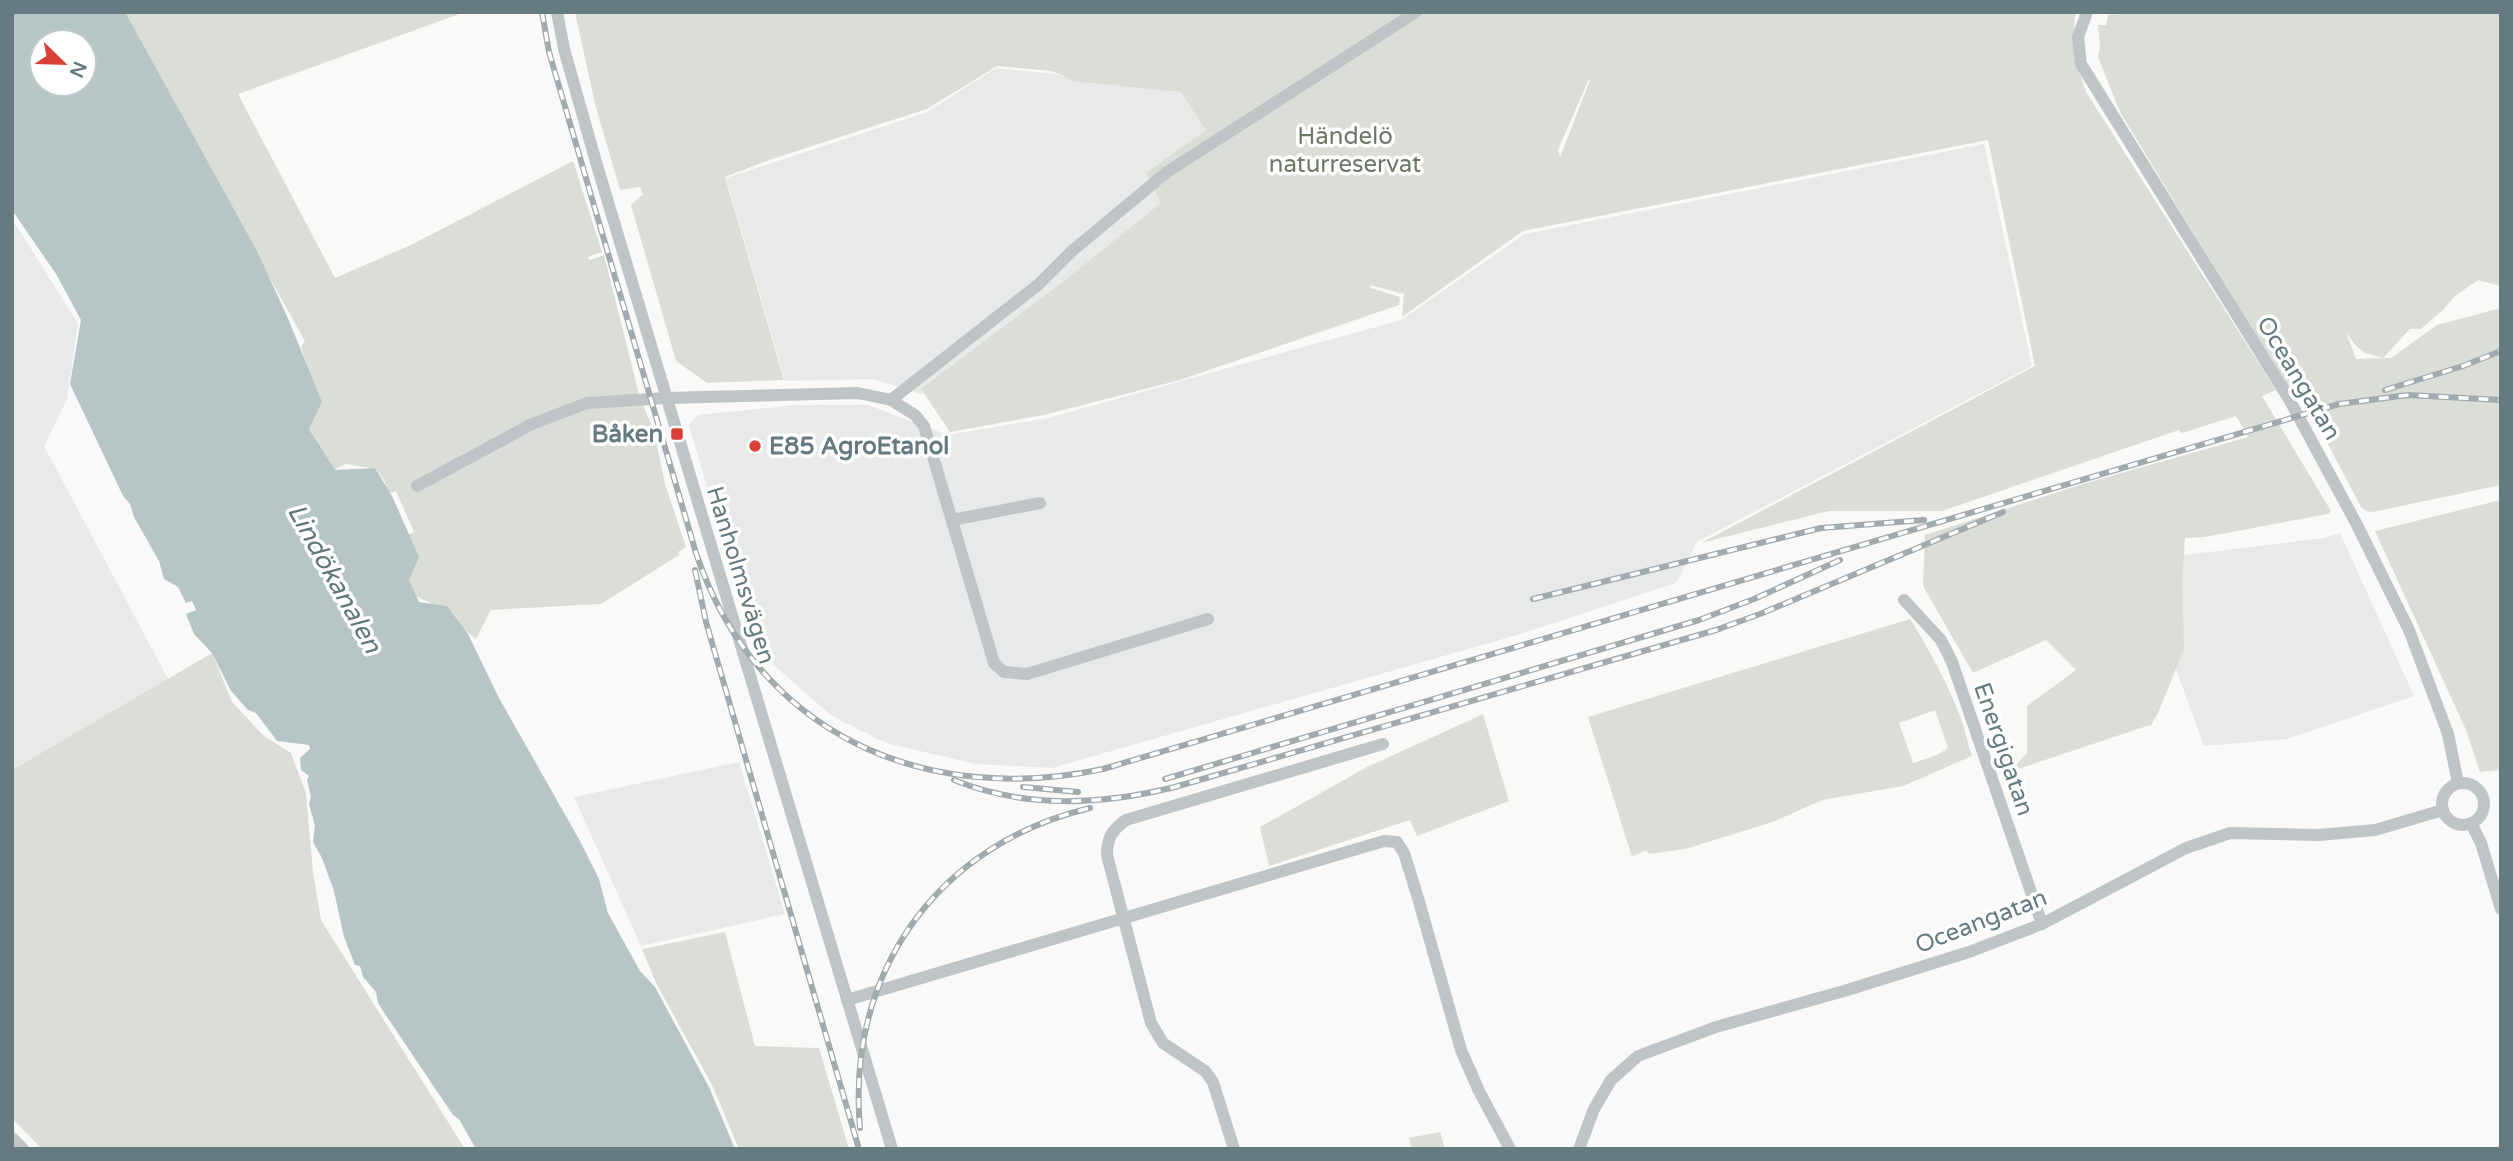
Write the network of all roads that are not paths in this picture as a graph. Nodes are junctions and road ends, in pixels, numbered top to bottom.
1 (557, 12) edge
2 (1416, 12) edge
3 (2087, 12) edge
4 (666, 398) junction
5 (891, 400) junction
6 (416, 486) dead end
7 (1040, 503) dead end
8 (952, 520) junction
9 (1904, 600) dead end
10 (1208, 619) dead end
11 (1382, 744) dead end
12 (2458, 783) junction
13 (2443, 810) junction
14 (2471, 823) junction
15 (2501, 909) edge
16 (1123, 918) junction
17 (2042, 924) junction
18 (847, 1000) junction
19 (12, 1138) edge
20 (23, 1149) edge
21 (892, 1149) edge
22 (1234, 1149) edge
23 (1510, 1149) edge
24 (1580, 1149) edge

1 - 4 street, Hanholmsvägen
2 - 5 street
3 - 12 street, Oceangatan
4 - 5 street
4 - 6 street
4 - 18 street, Hanholmsvägen
5 - 8 street
7 - 8 street
8 - 10 street
9 - 17 street, Energigatan
11 - 16 street
12 - 13 street
12 - 14 street
13 - 14 street
13 - 17 street, Oceangatan
14 - 15 street
16 - 18 street
16 - 22 street
16 - 23 street
17 - 24 street, Oceangatan
18 - 21 street, Hanholmsvägen
19 - 20 street

